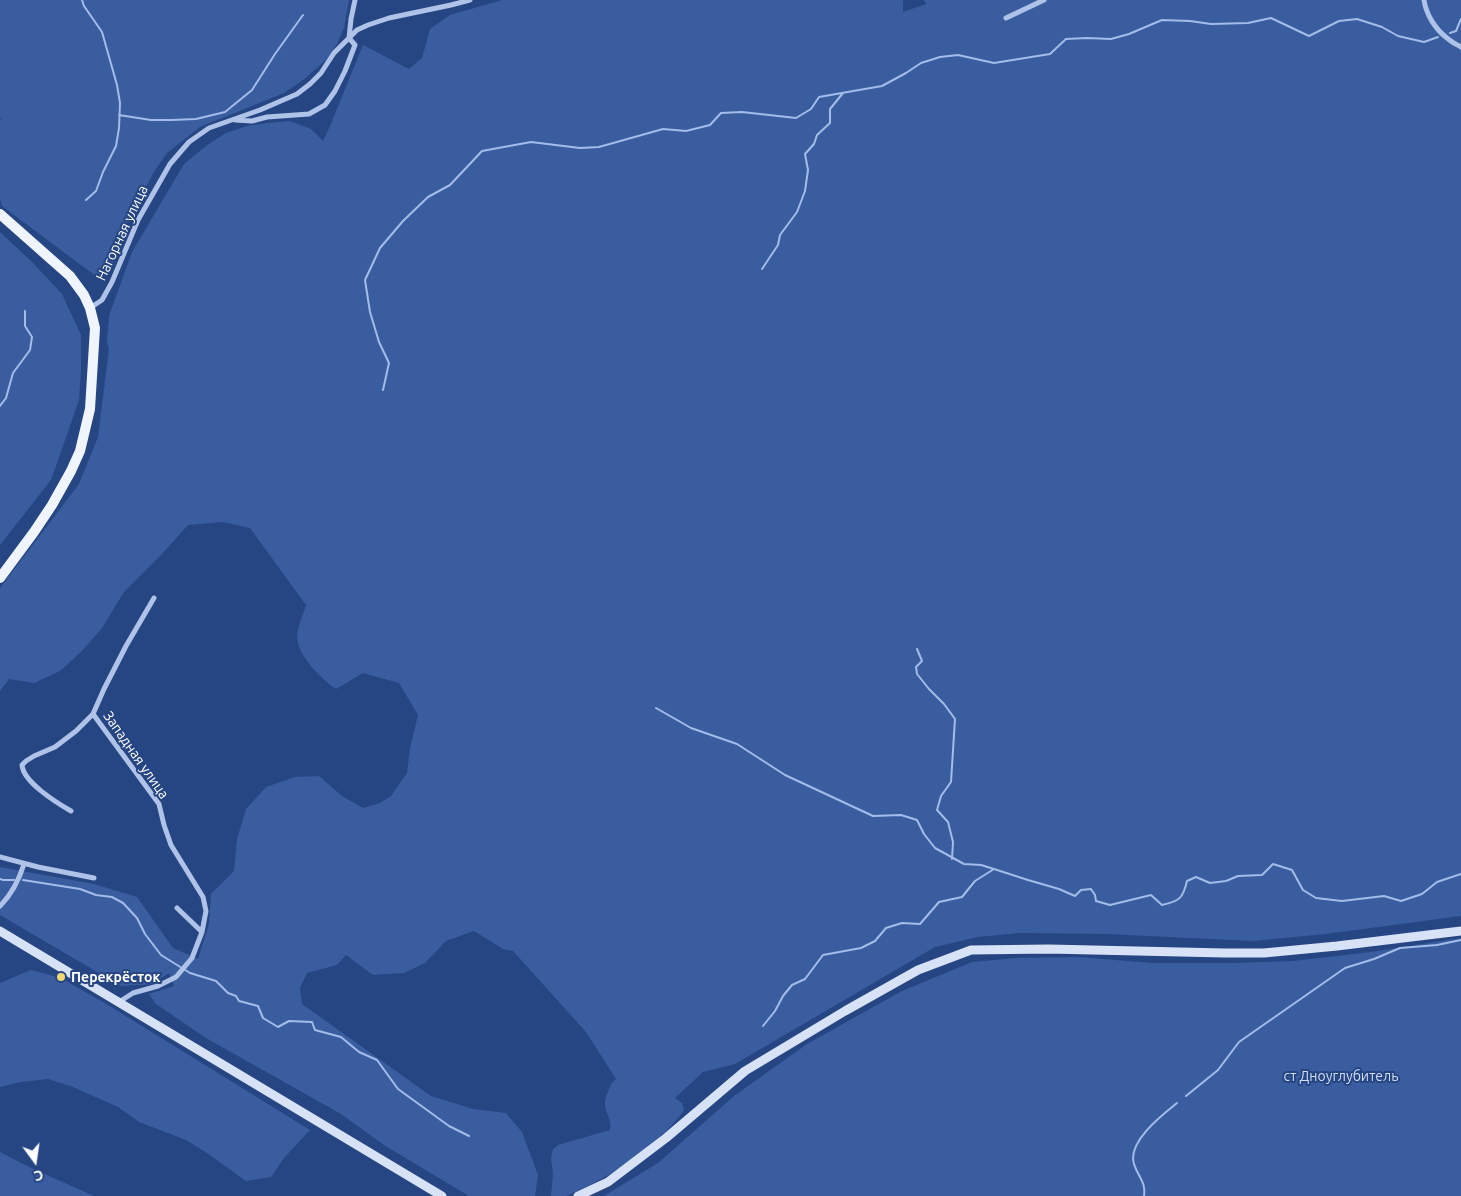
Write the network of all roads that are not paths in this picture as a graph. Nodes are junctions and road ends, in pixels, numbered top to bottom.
1 (355, 0) edge
2 (470, 0) edge
3 (1044, 0) edge
4 (1424, 0) edge
5 (1006, 18) dead end
6 (349, 38) junction
7 (1461, 47) edge
8 (231, 119) junction
9 (0, 214) edge
10 (90, 308) junction
11 (0, 578) edge
12 (154, 598) dead end
13 (93, 714) junction
14 (71, 811) dead end
15 (0, 857) edge
16 (24, 864) junction
17 (94, 878) dead end
18 (0, 906) edge
19 (177, 908) dead end
20 (0, 931) edge
21 (1461, 931) edge
22 (202, 932) junction
23 (119, 1002) junction
24 (442, 1196) edge
25 (578, 1196) edge

1 - 6 street
2 - 6 street
3 - 5 street
4 - 7 street
6 - 8 street, Нагорная улица
6 - 8 street
8 - 10 street, Нагорная улица
9 - 10 main road
10 - 11 main road
12 - 13 street, Западная улица
13 - 14 street
13 - 22 street, Западная улица
15 - 16 street
16 - 17 street
16 - 18 street
19 - 22 street
20 - 23 street
21 - 25 street
22 - 23 street, Западная улица
23 - 24 street

